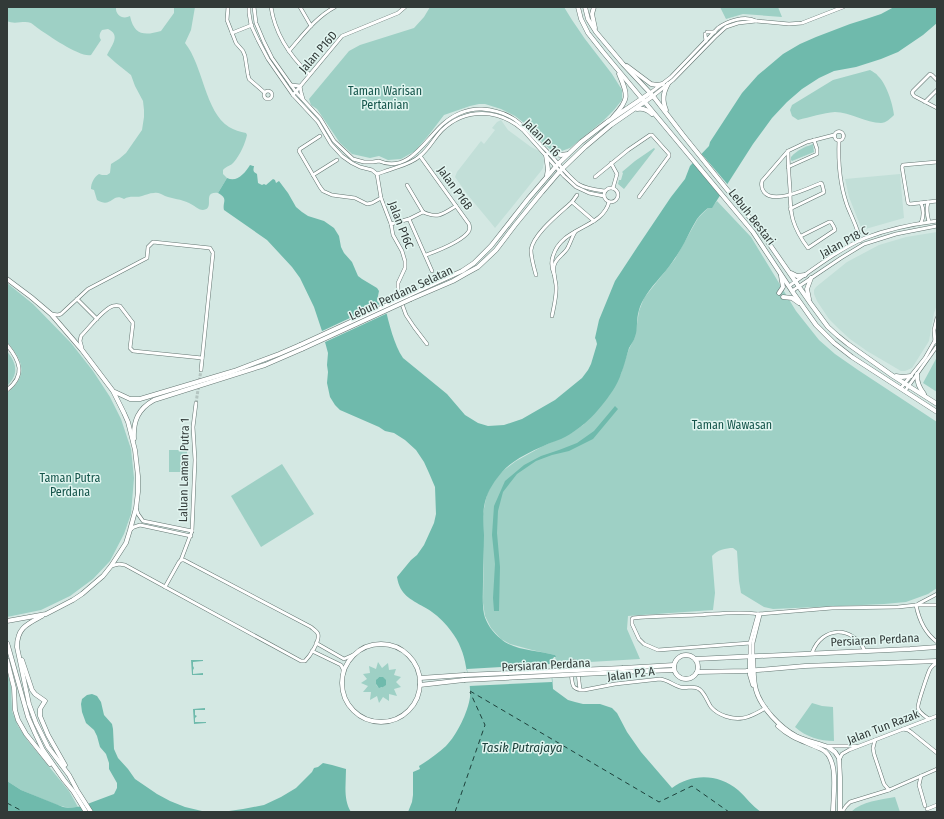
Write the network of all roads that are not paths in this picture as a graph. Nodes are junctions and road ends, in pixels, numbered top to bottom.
1 (228, 7) edge
2 (249, 7) edge
3 (254, 7) edge
4 (271, 7) edge
5 (300, 7) edge
6 (335, 7) edge
7 (405, 7) edge
8 (574, 7) edge
9 (578, 7) edge
10 (585, 7) edge
11 (594, 7) edge
12 (843, 7) edge
13 (581, 19) junction
14 (756, 21) junction
15 (256, 23) junction
16 (251, 25) junction
17 (311, 26) junction
18 (596, 32) junction
19 (715, 32) junction
20 (232, 33) junction
21 (712, 38) junction
22 (705, 42) junction
23 (289, 51) junction
24 (623, 64) junction
25 (616, 68) junction
26 (309, 74) junction
27 (937, 80) edge
28 (666, 84) junction
29 (291, 85) junction
30 (300, 86) junction
31 (937, 90) edge
32 (264, 92) dead end
33 (296, 92) junction
34 (293, 95) junction
35 (652, 95) junction
36 (304, 100) junction
37 (644, 101) junction
38 (925, 102) junction
39 (937, 108) edge
40 (635, 110) junction
41 (669, 117) junction
42 (607, 122) junction
43 (665, 127) junction
44 (834, 135) junction
45 (320, 136) dead end
46 (814, 140) junction
47 (839, 140) junction
48 (788, 151) junction
49 (548, 154) junction
50 (569, 154) junction
51 (420, 156) junction
52 (337, 160) dead end
53 (373, 162) junction
54 (778, 162) junction
55 (788, 162) junction
56 (937, 162) edge
57 (383, 163) junction
58 (610, 164) junction
59 (557, 165) junction
60 (788, 167) junction
61 (372, 170) junction
62 (562, 170) junction
63 (383, 172) junction
64 (377, 174) junction
65 (313, 175) junction
66 (546, 177) junction
67 (595, 177) dead end
68 (407, 185) dead end
69 (613, 188) junction
70 (605, 191) junction
71 (790, 195) junction
72 (577, 196) dead end
73 (604, 196) junction
74 (639, 197) dead end
75 (381, 198) junction
76 (937, 201) edge
77 (572, 202) junction
78 (609, 202) junction
79 (928, 202) junction
80 (921, 203) junction
81 (456, 206) junction
82 (790, 209) junction
83 (423, 212) junction
84 (409, 219) junction
85 (594, 221) junction
86 (937, 221) edge
87 (930, 222) junction
88 (921, 223) junction
89 (391, 224) junction
90 (937, 226) edge
91 (576, 230) junction
92 (860, 234) junction
93 (801, 236) junction
94 (566, 238) junction
95 (866, 238) junction
96 (860, 241) junction
97 (570, 242) junction
98 (426, 255) junction
99 (552, 258) junction
100 (556, 260) junction
101 (778, 268) junction
102 (788, 270) junction
103 (432, 271) dead end
104 (554, 274) junction
105 (805, 274) junction
106 (536, 275) dead end
107 (811, 278) junction
108 (7, 279) edge
109 (796, 281) junction
110 (789, 286) junction
111 (799, 286) junction
112 (792, 291) junction
113 (778, 293) dead end
114 (410, 297) junction
115 (784, 297) dead end
116 (77, 299) junction
117 (811, 304) junction
118 (803, 305) junction
119 (51, 314) junction
120 (552, 316) dead end
121 (937, 318) edge
122 (97, 319) junction
123 (937, 337) edge
124 (935, 342) junction
125 (427, 344) dead end
126 (7, 345) edge
127 (937, 346) edge
128 (301, 347) junction
129 (82, 350) junction
130 (202, 358) junction
131 (201, 370) tunnel mouth
132 (917, 374) junction
133 (893, 376) junction
134 (911, 376) junction
135 (907, 384) junction
136 (7, 390) edge
137 (113, 390) junction
138 (903, 390) junction
139 (925, 396) junction
140 (196, 403) tunnel mouth
141 (937, 404) edge
142 (937, 412) edge
143 (134, 450) junction
144 (136, 508) junction
145 (130, 530) junction
146 (192, 531) junction
147 (191, 536) junction
148 (181, 560) junction
149 (111, 566) junction
150 (165, 587) junction
151 (937, 594) edge
152 (916, 605) junction
153 (937, 605) edge
154 (46, 614) junction
155 (760, 614) junction
156 (7, 621) edge
157 (937, 642) edge
158 (7, 643) edge
159 (316, 643) junction
160 (750, 643) junction
161 (17, 647) junction
162 (937, 647) edge
163 (865, 651) junction
164 (312, 652) junction
165 (812, 653) junction
166 (353, 656) junction
167 (752, 657) junction
168 (695, 659) junction
169 (7, 660) edge
170 (937, 662) edge
171 (674, 667) junction
172 (752, 670) junction
173 (762, 670) junction
174 (697, 672) junction
175 (343, 675) junction
176 (464, 677) junction
177 (420, 678) junction
178 (755, 681) junction
179 (420, 685) junction
180 (580, 690) junction
181 (918, 703) junction
182 (914, 705) dead end
183 (764, 708) junction
184 (937, 716) edge
185 (929, 719) junction
186 (902, 729) junction
187 (785, 730) junction
188 (875, 740) junction
189 (826, 746) junction
190 (862, 746) junction
191 (937, 753) edge
192 (839, 760) junction
193 (937, 769) edge
194 (834, 771) junction
195 (69, 775) junction
196 (921, 776) junction
197 (64, 780) junction
198 (911, 781) junction
199 (919, 785) junction
200 (889, 790) junction
201 (75, 791) junction
202 (937, 805) edge
203 (86, 812) edge
204 (91, 812) edge
205 (833, 812) edge
206 (841, 812) edge

1 - 20 street
2 - 16 street
3 - 15 street, Jalan P 16
4 - 23 street
5 - 17 street
6 - 17 street
7 - 26 street, Jalan P16D
8 - 13 main road
9 - 13 main road, Lebuh Bestari
10 - 18 main road, Lebuh Bestari
11 - 18 main road
12 - 14 street
13 - 25 main road, Lebuh Bestari
14 - 19 street
14 - 21 street
15 - 16 street
15 - 29 street, Jalan P 16
16 - 20 street
16 - 34 street
17 - 23 street
18 - 24 main road, Lebuh Bestari
19 - 21 street
19 - 22 street
20 - 32 street
21 - 22 street
21 - 28 street
22 - 28 street
23 - 26 street
24 - 28 main road
24 - 35 main road, Lebuh Bestari
25 - 37 main road, Lebuh Bestari
25 - 42 main road
26 - 30 street, Jalan P16D
27 - 38 street
28 - 35 street
28 - 41 main road
29 - 30 street
29 - 33 street, Jalan P 16
30 - 33 street, Jalan P16D
30 - 36 street
31 - 38 street
33 - 34 street, Jalan P16D
33 - 36 street, Jalan P 16
34 - 61 street
35 - 37 main road, Lebuh Perdana Selatan
35 - 41 main road, Lebuh Bestari
36 - 53 street, Jalan P 16
37 - 40 main road, Lebuh Perdana Selatan
37 - 42 main road, Lebuh Perdana Selatan
37 - 43 main road, Lebuh Bestari
38 - 39 street
40 - 43 main road
40 - 62 main road, Lebuh Perdana Selatan
41 - 102 main road, Lebuh Bestari
42 - 50 main road, Lebuh Perdana Selatan
43 - 101 main road, Lebuh Bestari
44 - 46 street
44 - 47 street
44 - 47 street
45 - 65 street
46 - 48 street
46 - 60 street
47 - 92 street
48 - 54 street
48 - 55 street
49 - 50 main road
49 - 51 street, Jalan P 16
49 - 57 street, Jalan P 16
49 - 59 street, Jalan P 16
49 - 66 main road
50 - 59 main road, Lebuh Perdana Selatan
51 - 63 street, Jalan P 16
51 - 81 street, Jalan P16B
52 - 65 street
53 - 57 street, Jalan P 16
53 - 61 street
54 - 55 street
54 - 71 street
55 - 60 street
56 - 80 street
57 - 63 street
58 - 67 street
58 - 69 street
58 - 74 street
59 - 62 street, Jalan P 16
59 - 66 main road, Lebuh Perdana Selatan
60 - 71 street
61 - 64 street
62 - 70 street, Jalan P 16
62 - 73 street, Jalan P 16
62 - 114 main road, Lebuh Perdana Selatan
63 - 64 street, Jalan P 16
64 - 75 street, Jalan P16C
65 - 75 street
66 - 114 main road, Lebuh Perdana Selatan
68 - 83 street
69 - 70 street
69 - 78 street
70 - 73 street
71 - 82 street
71 - 82 street
72 - 77 street
73 - 78 street
75 - 89 street, Jalan P16C
76 - 79 street
77 - 85 street
77 - 106 street
78 - 85 street
79 - 80 street
79 - 87 street
80 - 88 street
81 - 83 street
81 - 98 street, Jalan P16B
82 - 93 street
83 - 84 street
84 - 89 street
84 - 98 street
85 - 91 street
86 - 87 street, Jalan P18 C
87 - 88 street, Jalan P18 C
88 - 95 street, Jalan P18 C
89 - 125 street, Jalan P16C
90 - 107 street, Jalan P18 C
91 - 94 street
91 - 97 street
92 - 95 street
92 - 96 street
93 - 93 street
94 - 97 street
94 - 99 street
95 - 96 street, Jalan P18 C
96 - 105 street, Jalan P18 C
97 - 100 street
98 - 103 street
99 - 100 street
99 - 104 street
100 - 104 street
101 - 110 main road, Lebuh Bestari
101 - 113 main road
102 - 105 main road
102 - 109 main road, Lebuh Bestari
104 - 120 street
105 - 109 street, Jalan P18 C
107 - 111 street, Jalan P18 C
107 - 117 main road
108 - 119 main road
109 - 110 street, Jalan P18 C
109 - 111 main road, Lebuh Bestari
110 - 112 main road, Lebuh Bestari
111 - 112 street, Jalan P18 C
111 - 117 main road, Lebuh Bestari
112 - 118 main road, Lebuh Bestari
114 - 128 main road, Lebuh Perdana Selatan, bridge
115 - 118 main road
116 - 119 street
116 - 122 street
116 - 130 street
117 - 133 main road, Lebuh Bestari
118 - 138 main road, Lebuh Bestari
119 - 129 main road
121 - 124 street
122 - 129 street
122 - 130 street
123 - 124 street
124 - 134 street
126 - 136 street
127 - 132 street
128 - 137 main road, Lebuh Perdana Selatan
128 - 143 main road, Lebuh Perdana Selatan
129 - 137 main road
130 - 131 street
132 - 135 street
132 - 139 main road
133 - 134 main road
133 - 135 main road, Lebuh Bestari
134 - 135 street
135 - 138 street
135 - 139 main road, Lebuh Bestari
137 - 143 main road
138 - 142 main road, Lebuh Bestari
139 - 141 main road, Lebuh Bestari
140 - 146 street, Laluan Laman Putra 1
143 - 144 main road
144 - 145 main road
144 - 146 street
145 - 147 street
145 - 149 main road
146 - 147 street, Laluan Laman Putra 1
147 - 148 street, Laluan Laman Putra 1
148 - 150 street, Laluan Laman Putra 1
148 - 159 street
149 - 150 street
149 - 154 main road
150 - 164 street
151 - 152 street
152 - 153 street
152 - 155 street
152 - 157 street
154 - 156 main road
154 - 161 main road
155 - 160 street
155 - 160 street
155 - 167 street
158 - 197 main road
159 - 164 street
159 - 166 street
160 - 167 street
161 - 195 main road
161 - 195 main road
162 - 163 main road, Persiaran Perdana
163 - 165 main road, Persiaran Perdana
163 - 165 street
164 - 175 street
165 - 167 main road, Persiaran Perdana
166 - 175 main road
166 - 177 main road
167 - 168 main road, Persiaran Perdana
167 - 172 main road
168 - 171 main road
168 - 174 main road
169 - 197 main road
170 - 173 main road, Persiaran Perdana
170 - 181 street
171 - 174 main road
171 - 176 main road, Persiaran Perdana, bridge
172 - 173 main road, Persiaran Perdana
172 - 174 main road, Persiaran Perdana
172 - 178 main road
172 - 183 main road
173 - 178 main road
175 - 179 main road
176 - 177 main road, Persiaran Perdana
176 - 179 main road, Persiaran Perdana
177 - 179 main road
178 - 183 main road
180 - 180 street
180 - 183 street, Jalan P2 A
181 - 182 street
181 - 185 street
183 - 187 main road
184 - 185 street, Jalan Tun Razak
185 - 186 street, Jalan Tun Razak
186 - 188 street, Jalan Tun Razak
186 - 191 street
187 - 189 main road
187 - 194 main road
188 - 190 street, Jalan Tun Razak
188 - 200 street
189 - 190 street
189 - 192 main road
190 - 192 street, Jalan Tun Razak
192 - 194 main road
192 - 206 main road
193 - 196 street
194 - 205 main road
195 - 201 main road
196 - 198 street
196 - 199 street
197 - 201 main road
198 - 199 street
198 - 200 street
199 - 202 street
200 - 206 street
201 - 203 main road
201 - 204 main road

